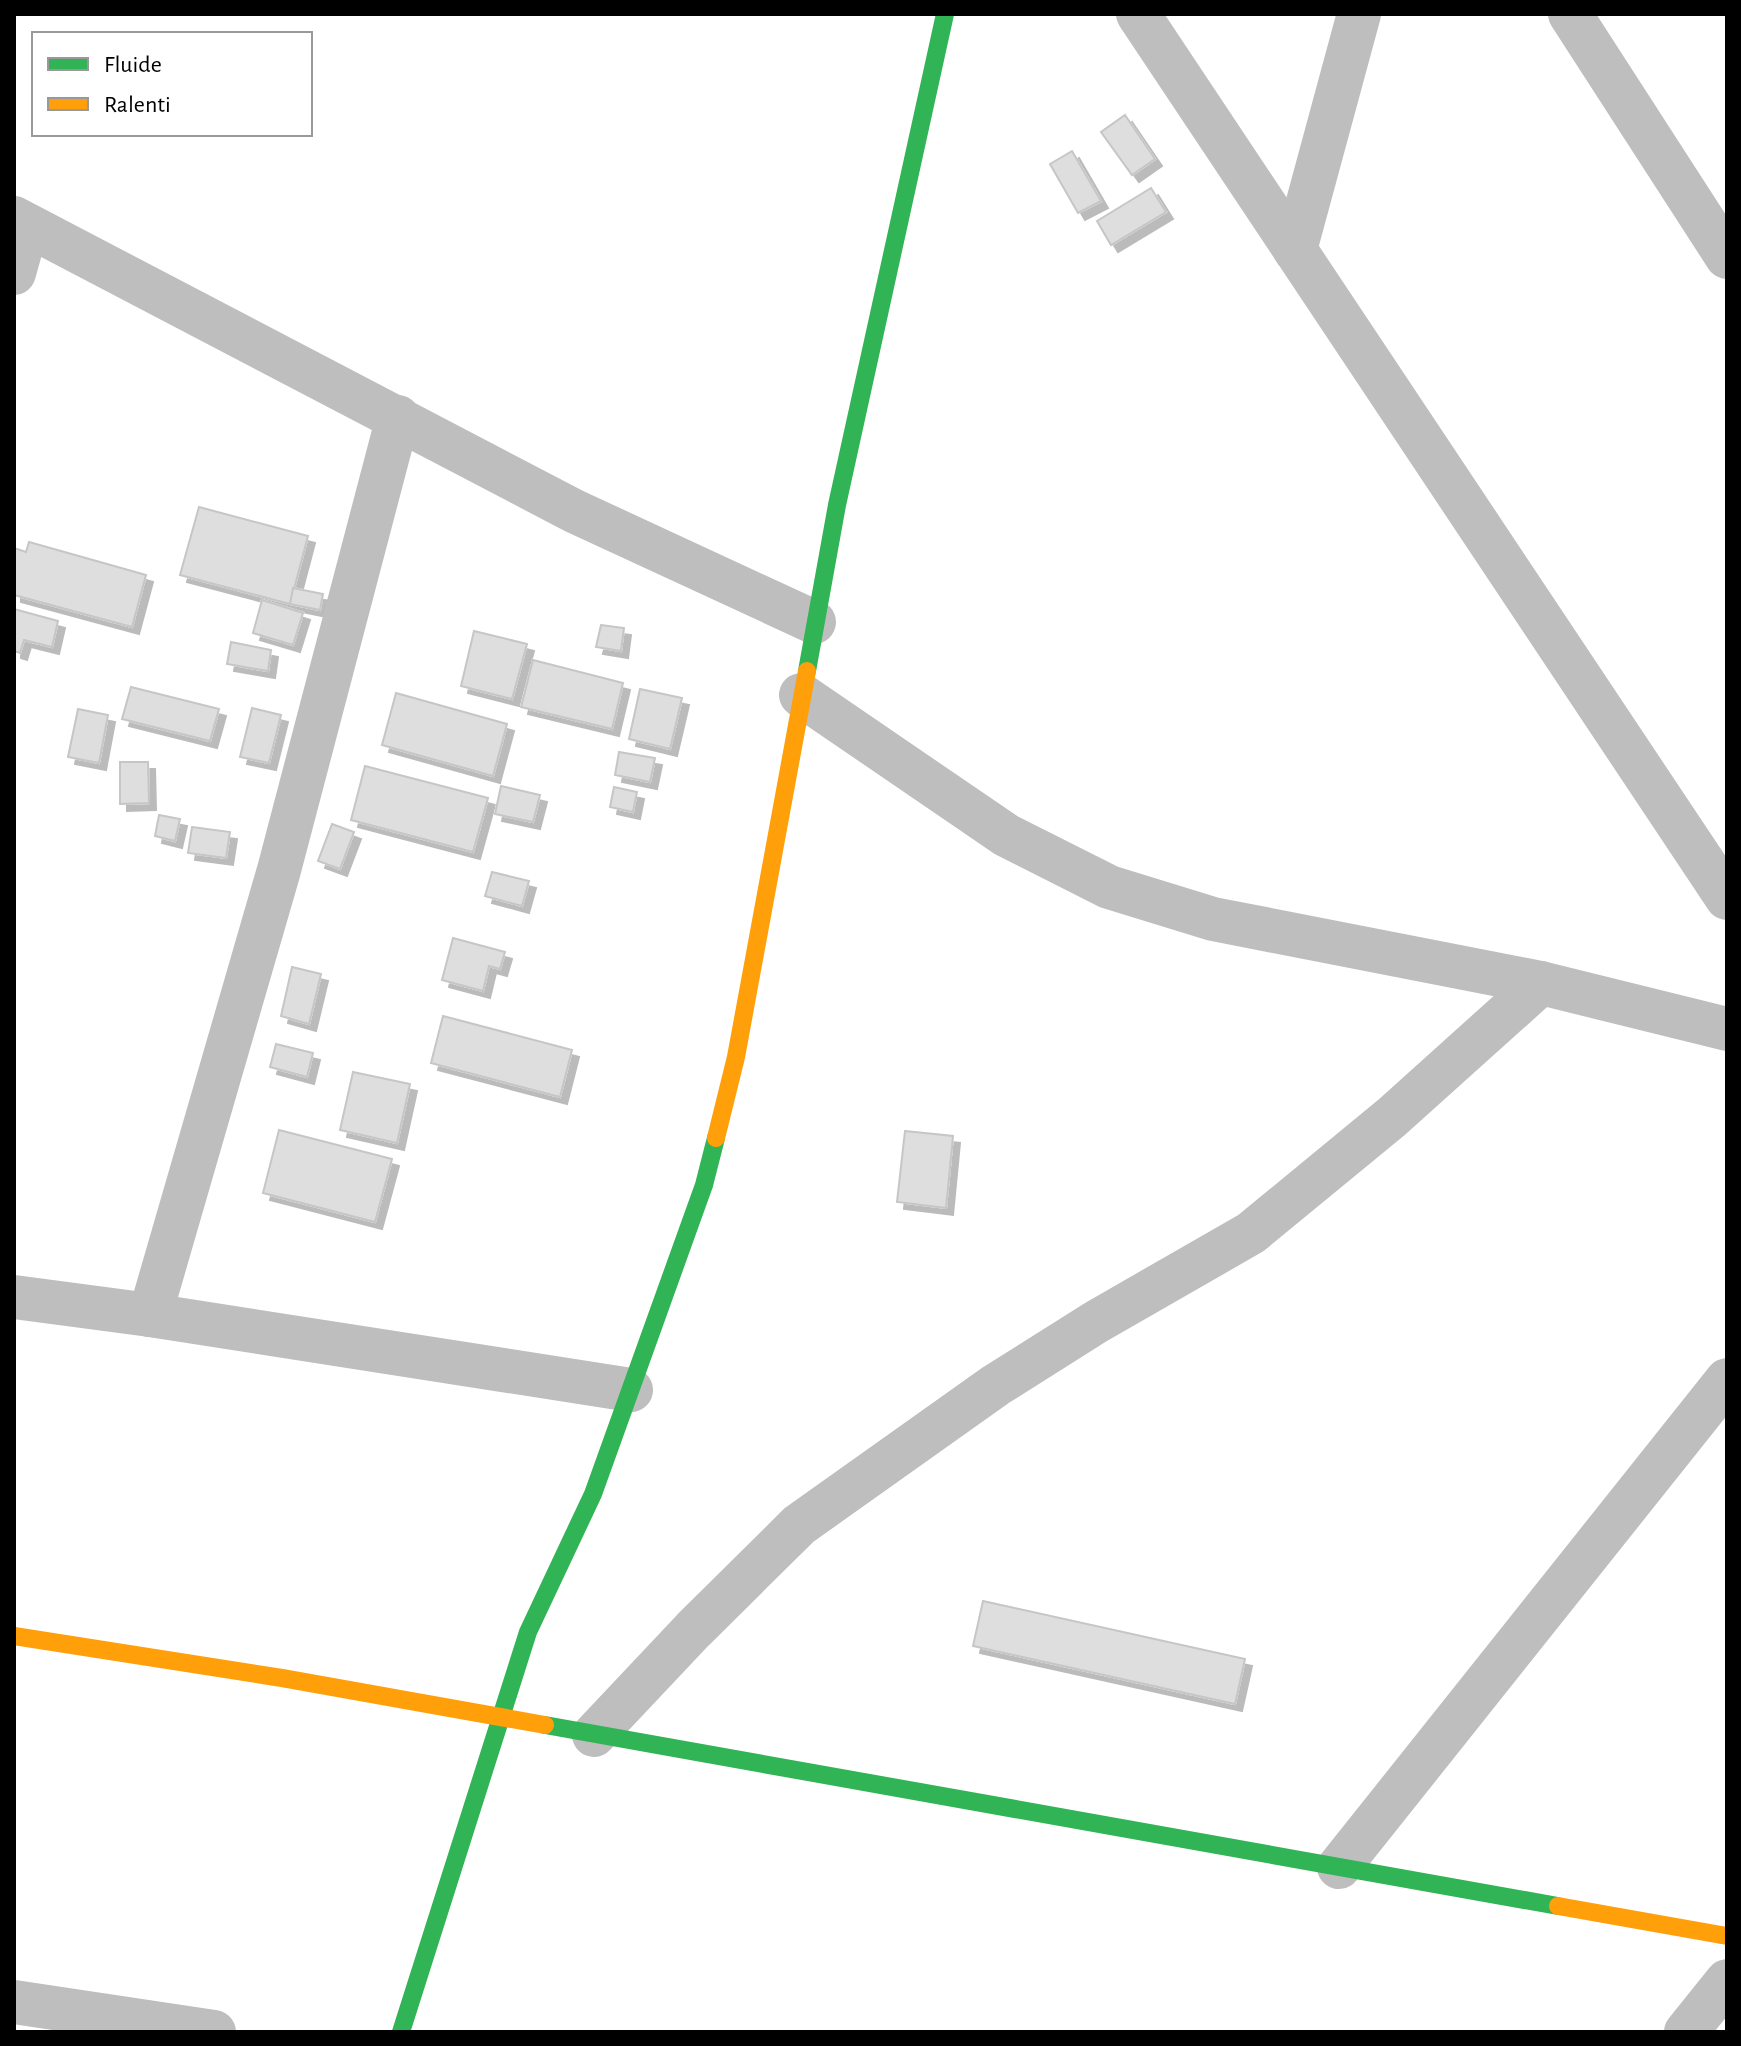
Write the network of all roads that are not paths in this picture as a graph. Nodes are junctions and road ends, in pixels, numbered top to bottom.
1 (945, 14) edge
2 (1138, 14) edge
3 (1359, 14) edge
4 (1570, 14) edge
5 (20, 222) edge
6 (1295, 250) junction
7 (1727, 257) edge
8 (14, 273) edge
9 (398, 417) junction
10 (814, 622) junction
11 (801, 695) junction
12 (1721, 870) edge
13 (1541, 983) junction
14 (1727, 1029) edge
15 (14, 1297) edge
16 (150, 1315) junction
17 (1727, 1380) edge
18 (631, 1390) junction
19 (14, 1636) edge
20 (500, 1718) junction
21 (594, 1735) junction
22 (1339, 1867) junction
23 (1727, 1936) edge
24 (1727, 1981) edge
25 (14, 2002) edge
26 (214, 2032) edge
27 (401, 2032) edge
28 (1686, 2032) edge

1 - 10 street
2 - 6 street
3 - 6 street
4 - 7 street
5 - 8 street
5 - 9 street
6 - 12 street
9 - 10 street
9 - 16 street
10 - 11 street
11 - 13 street
11 - 18 street
13 - 14 street
13 - 21 street
15 - 16 street
16 - 18 street
17 - 22 street
18 - 20 street
19 - 20 street
20 - 21 street
20 - 27 street
21 - 22 street
22 - 23 street
24 - 28 street
25 - 26 street

